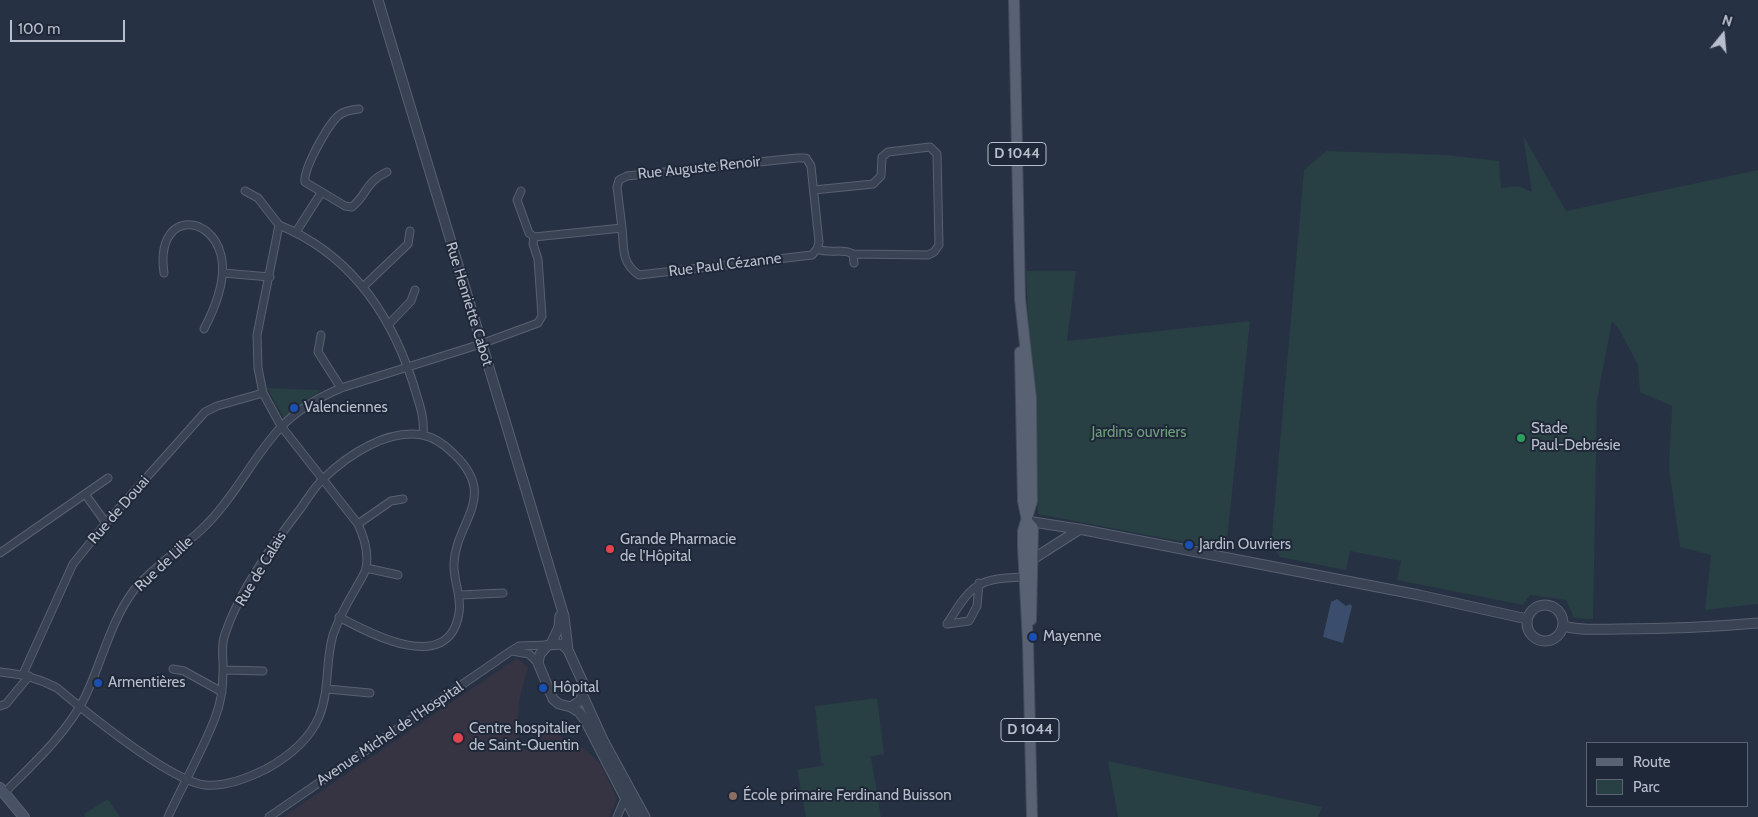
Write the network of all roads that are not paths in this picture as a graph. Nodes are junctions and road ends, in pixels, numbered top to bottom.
1 (378, 0) edge
2 (1014, 0) edge
3 (359, 109) dead end
4 (387, 172) dead end
5 (814, 190) junction
6 (245, 191) dead end
7 (521, 192) dead end
8 (321, 193) junction
9 (279, 225) junction
10 (622, 228) junction
11 (410, 231) dead end
12 (296, 232) junction
13 (534, 237) junction
14 (817, 249) junction
15 (852, 254) junction
16 (854, 263) dead end
17 (164, 273) dead end
18 (223, 273) junction
19 (270, 277) junction
20 (364, 286) junction
21 (415, 290) dead end
22 (389, 324) junction
23 (204, 329) dead end
24 (321, 335) dead end
25 (481, 344) junction
26 (408, 367) junction
27 (341, 388) junction
28 (263, 393) junction
29 (281, 426) junction
30 (423, 435) junction
31 (108, 478) dead end
32 (324, 478) junction
33 (85, 494) junction
34 (402, 499) dead end
35 (1027, 522) junction
36 (106, 523) junction
37 (358, 524) junction
38 (1080, 529) junction
39 (0, 553) edge
40 (1033, 560) junction
41 (366, 568) junction
42 (398, 575) dead end
43 (1028, 577) junction
44 (979, 583) junction
45 (503, 593) dead end
46 (460, 595) junction
47 (561, 609) junction
48 (339, 617) junction
49 (1527, 619) junction
50 (1758, 623) edge
51 (1563, 626) junction
52 (549, 645) junction
53 (568, 650) junction
54 (511, 651) junction
55 (538, 663) junction
56 (172, 669) dead end
57 (224, 670) junction
58 (263, 671) dead end
59 (0, 672) edge
60 (26, 675) junction
61 (328, 688) junction
62 (222, 692) junction
63 (370, 693) dead end
64 (583, 696) junction
65 (0, 706) edge
66 (79, 707) junction
67 (571, 707) junction
68 (186, 779) junction
69 (2, 790) edge
70 (627, 801) junction
71 (24, 817) edge
72 (168, 817) edge
73 (269, 817) edge
74 (617, 817) edge
75 (635, 817) edge
76 (640, 817) edge
77 (645, 817) edge
78 (1032, 817) edge

1 - 25 street, Rue Henriette Cabot
2 - 35 main road, D 1044
3 - 8 street
4 - 8 street
5 - 10 street, Rue Auguste Renoir
5 - 14 street, Rue Auguste Renoir
5 - 15 street
6 - 9 street
7 - 13 street
8 - 12 street
9 - 12 street
9 - 19 street
10 - 13 street
10 - 14 street, Rue Paul Cézanne
11 - 20 street
12 - 20 street
13 - 25 street
14 - 15 street
15 - 16 street
17 - 18 street
18 - 19 street
18 - 23 street
19 - 28 street
20 - 22 street
21 - 22 street
22 - 26 street
24 - 27 street
25 - 26 street, Rue de Lille
25 - 47 street, Rue Henriette Cabot
26 - 27 street, Rue de Lille
26 - 30 street
27 - 29 street, Rue de Lille
28 - 29 street
28 - 36 street, Rue de Douai
29 - 32 street
29 - 66 street, Rue de Lille
30 - 32 street, Rue de Calais
30 - 46 street
31 - 33 street
32 - 37 street
32 - 57 street, Rue de Calais
33 - 36 street
33 - 39 street
34 - 37 street
35 - 38 street
35 - 40 main road, D 1044
35 - 43 main road, D 1044
36 - 60 street, Rue de Douai
37 - 41 street
38 - 40 street
38 - 49 street
40 - 43 main road, D 1044
41 - 42 street
41 - 48 street
43 - 44 street
43 - 78 main road, D 1044
44 - 44 street
45 - 46 street
46 - 48 street
47 - 52 street, Rue Henriette Cabot
47 - 53 street, Rue Henriette Cabot
48 - 61 street
49 - 51 street
49 - 51 street
50 - 51 street
52 - 53 street
52 - 54 street, Avenue Michel de l'Hospital
52 - 55 street, Rue Henriette Cabot
53 - 64 street, Rue Henriette Cabot
54 - 55 street
54 - 73 street, Avenue Michel de l'Hospital
55 - 67 street
56 - 62 street
57 - 58 street
57 - 62 street, Rue de Calais
59 - 60 street
60 - 65 street, Rue de Douai
60 - 66 street
61 - 63 street
61 - 68 street
62 - 68 street, Rue de Calais
64 - 67 street
64 - 77 street
66 - 68 street
66 - 69 street, Rue de Lille
67 - 70 street
68 - 72 street, Rue de Calais
69 - 71 main road
70 - 74 street
70 - 75 street
70 - 76 street

